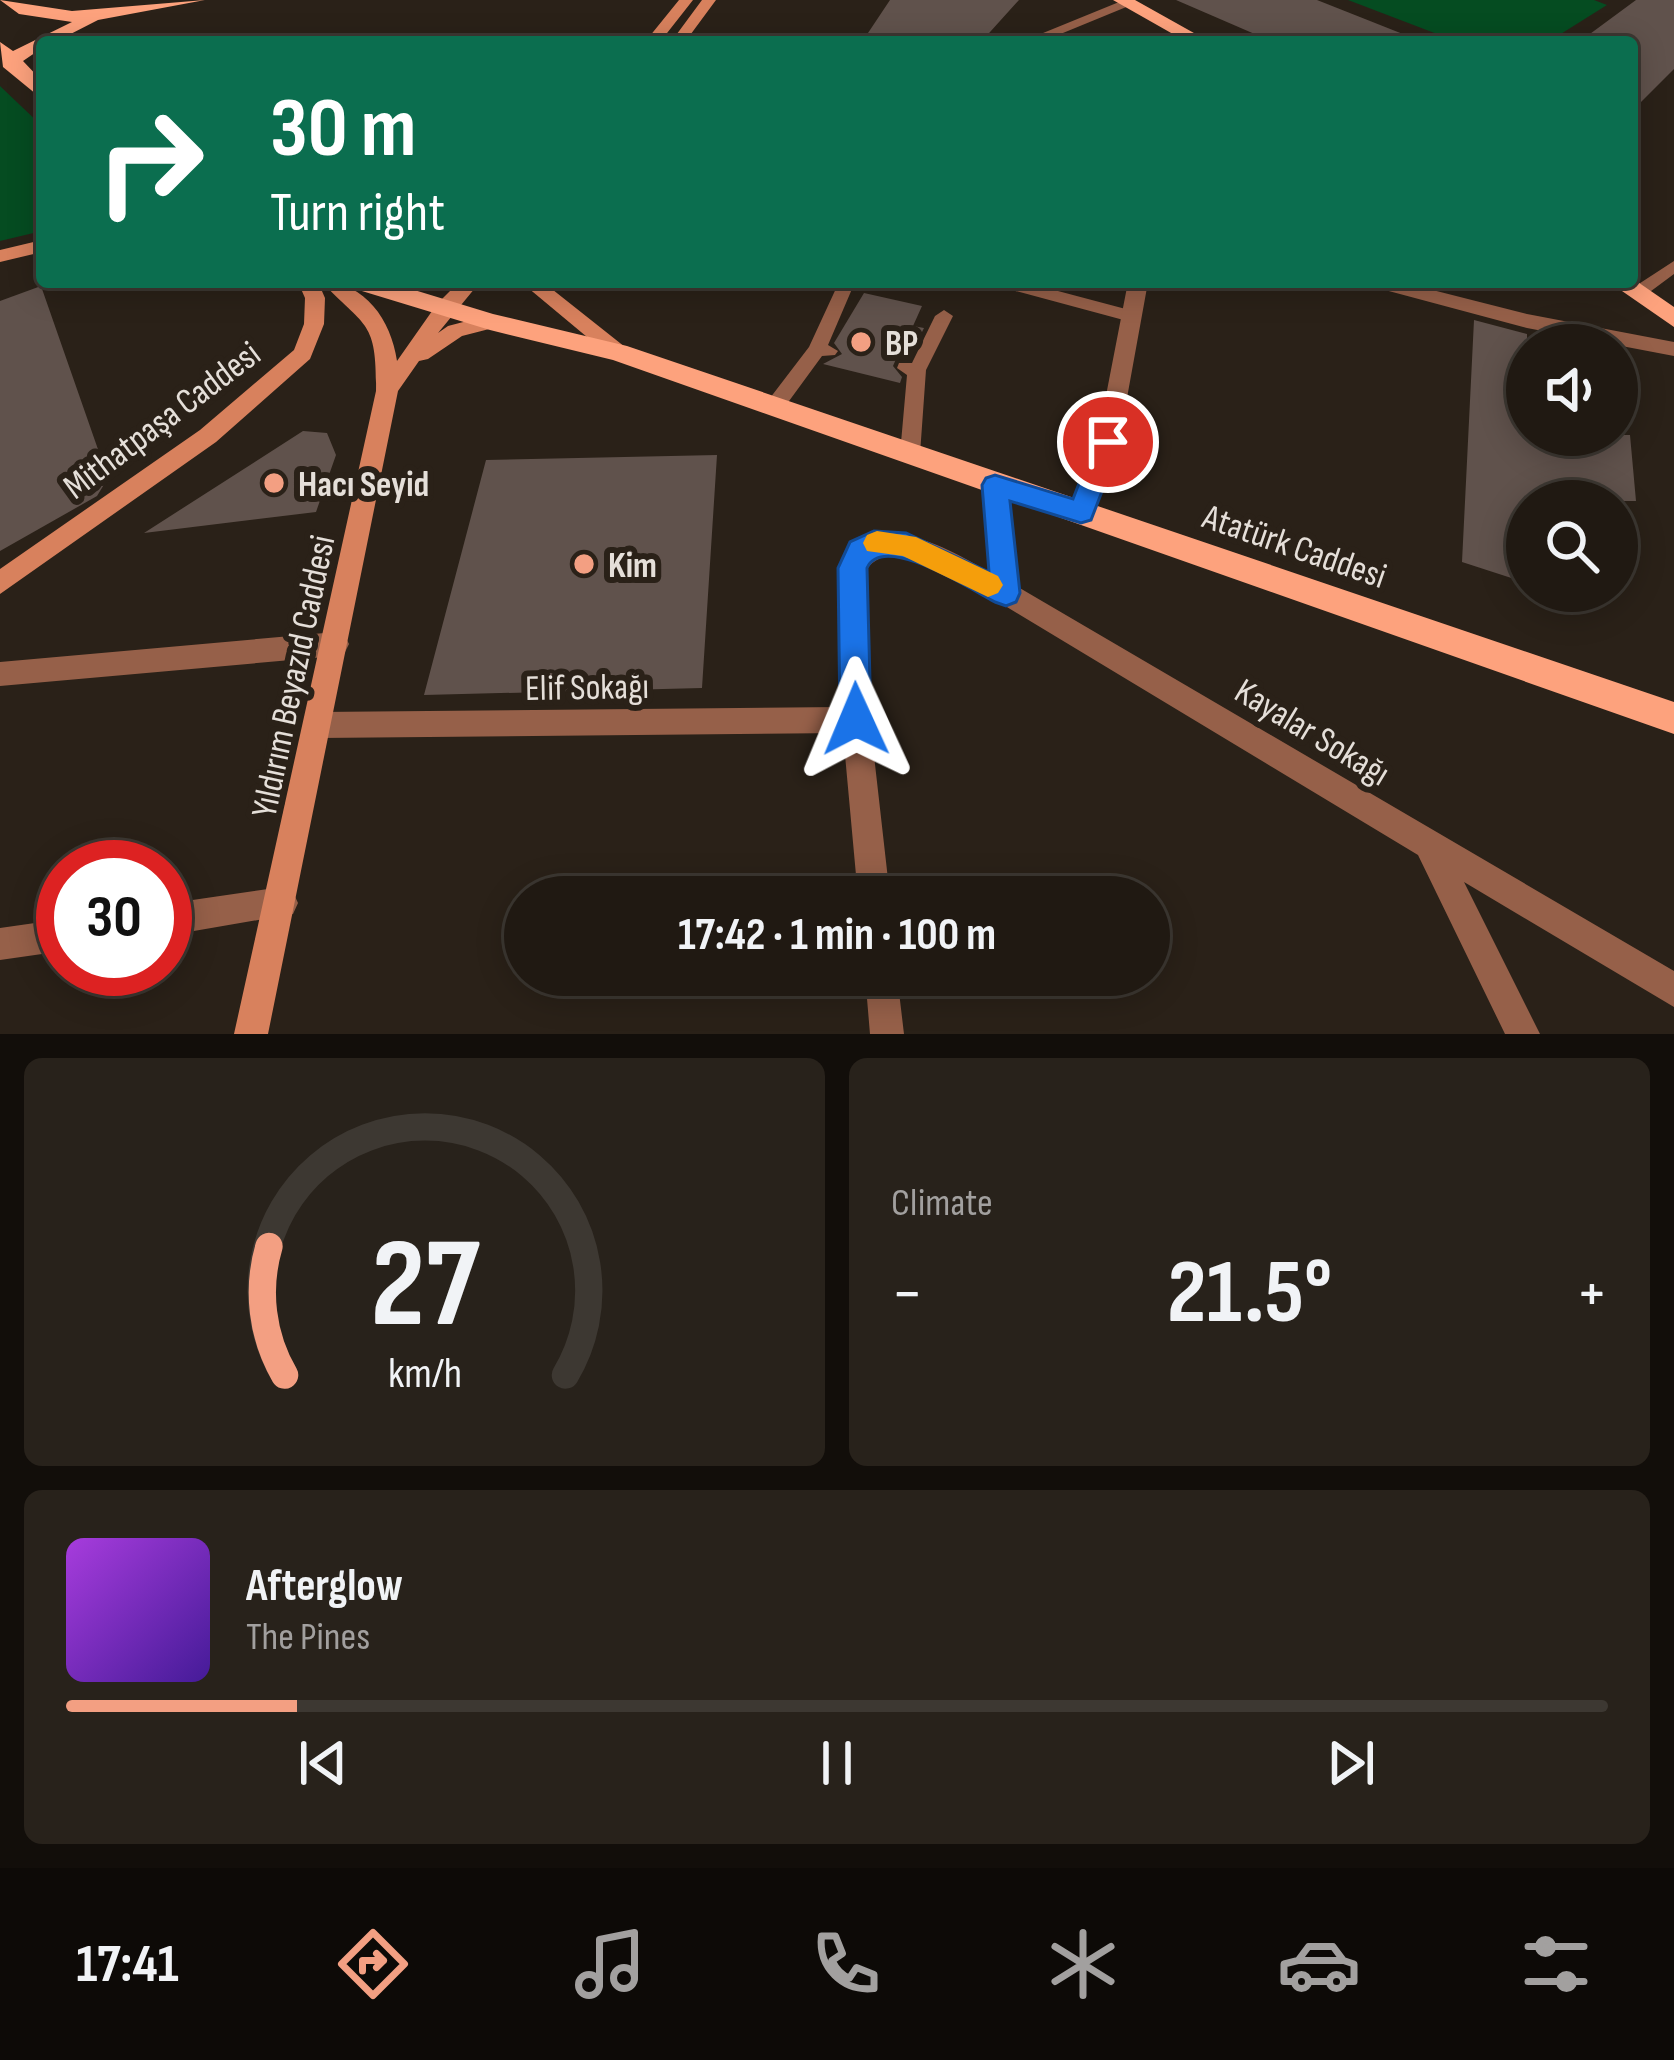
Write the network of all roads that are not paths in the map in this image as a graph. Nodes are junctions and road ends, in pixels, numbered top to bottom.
1 (7, 0) edge
2 (196, 0) edge
3 (686, 0) edge
4 (710, 0) edge
5 (1125, 2) edge
6 (121, 11) junction
7 (51, 36) edge
8 (657, 36) edge
9 (683, 36) edge
10 (1043, 36) edge
11 (1190, 36) edge
12 (36, 43) edge
13 (4, 59) edge
14 (36, 87) edge
15 (36, 247) edge
16 (0, 256) edge
17 (1674, 266) edge
18 (1638, 283) edge
19 (311, 288) edge
20 (340, 288) edge
21 (379, 288) edge
22 (464, 288) edge
23 (538, 288) edge
24 (845, 288) edge
25 (1026, 288) edge
26 (1137, 288) edge
27 (1400, 288) edge
28 (1630, 288) edge
29 (444, 309) junction
30 (944, 316) dead end
31 (1131, 316) junction
32 (1674, 319) edge
33 (490, 322) junction
34 (1674, 350) edge
35 (618, 352) junction
36 (387, 391) junction
37 (774, 407) junction
38 (910, 454) junction
39 (995, 485) junction
40 (1081, 512) junction
41 (0, 583) edge
42 (1006, 593) junction
43 (336, 644) junction
44 (0, 674) edge
45 (1674, 718) edge
46 (856, 719) junction
47 (319, 725) junction
48 (1431, 849) junction
49 (872, 876) edge
50 (282, 903) junction
51 (192, 916) edge
52 (36, 939) edge
53 (0, 944) edge
54 (1674, 990) edge
55 (883, 996) edge
56 (251, 1034) edge
57 (887, 1034) edge
58 (1523, 1034) edge

1 - 6 main road
2 - 6 main road
3 - 8 main road
4 - 9 main road
5 - 10 street
5 - 11 main road
6 - 7 main road
12 - 13 main road
13 - 14 main road
15 - 16 main road
17 - 18 lane
19 - 41 main road, Mithatpaşa Caddesi
20 - 36 main road, Yıldırım Beyazıd Caddesi
21 - 29 main road, Atatürk Caddesi
22 - 29 main road
23 - 35 main road
24 - 37 lane
25 - 31 lane
26 - 31 street
27 - 34 street
28 - 32 main road
29 - 33 main road, Atatürk Caddesi
29 - 36 main road
30 - 38 lane
31 - 40 street
33 - 35 main road, Atatürk Caddesi
33 - 36 main road
35 - 37 main road, Atatürk Caddesi
36 - 43 main road, Yıldırım Beyazıd Caddesi
37 - 38 main road, Atatürk Caddesi
38 - 39 main road, Atatürk Caddesi
39 - 40 main road, Atatürk Caddesi
39 - 42 street
40 - 45 main road, Atatürk Caddesi
42 - 46 street, Kayalar Sokağı
42 - 48 street, Kayalar Sokağı
43 - 44 street
43 - 47 main road, Yıldırım Beyazıd Caddesi
46 - 47 street, Elif Sokağı
46 - 49 street
47 - 50 main road, Yıldırım Beyazıd Caddesi
48 - 54 street, Kayalar Sokağı
48 - 58 street
50 - 51 street
50 - 56 main road, Yıldırım Beyazıd Caddesi
52 - 53 street
55 - 57 street

